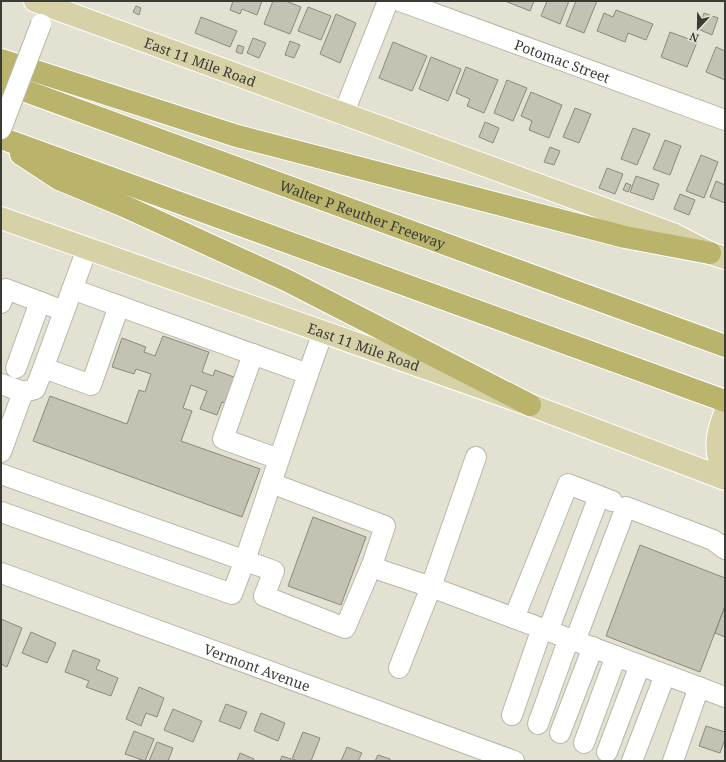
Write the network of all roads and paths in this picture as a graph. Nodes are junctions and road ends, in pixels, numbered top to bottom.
1 (388, 1) edge
2 (400, 1) edge
3 (43, 8) edge
4 (1, 60) edge
5 (1, 82) edge
6 (343, 115) junction
7 (725, 120) edge
8 (1, 128) edge
9 (1, 138) edge
10 (1, 142) edge
11 (1, 218) edge
12 (86, 248) junction
13 (718, 255) edge
14 (72, 289) junction
15 (40, 302) junction
16 (1, 303) edge
17 (119, 306) junction
18 (64, 311) junction
19 (323, 332) junction
20 (725, 346) edge
21 (253, 354) junction
22 (8, 366) edge
23 (42, 372) junction
24 (308, 374) junction
25 (1, 384) edge
26 (23, 392) junction
27 (725, 401) edge
28 (530, 405) junction
29 (725, 413) edge
30 (1, 452) edge
31 (476, 457) dead end
32 (279, 459) junction
33 (723, 470) edge
34 (1, 474) edge
35 (271, 482) junction
36 (599, 496) junction
37 (626, 507) junction
38 (1, 512) edge
39 (725, 549) edge
40 (245, 560) junction
41 (372, 565) junction
42 (1, 573) edge
43 (431, 587) junction
44 (514, 618) junction
45 (545, 629) junction
46 (579, 642) junction
47 (616, 656) junction
48 (640, 665) junction
49 (399, 668) dead end
50 (665, 675) junction
51 (699, 687) junction
52 (725, 697) edge
53 (512, 715) dead end
54 (538, 724) dead end
55 (560, 733) dead end
56 (584, 743) dead end
57 (607, 752) dead end
58 (514, 761) edge
59 (632, 761) edge
60 (673, 761) edge

1 - 6 street
2 - 7 street, Potomac Street
3 - 6 main road, East 11 Mile Road
3 - 8 street, bridge
4 - 13 highway
5 - 20 highway, Walter P Reuther Freeway
6 - 13 main road, East 11 Mile Road
9 - 27 highway
10 - 28 highway
11 - 12 main road, East 11 Mile Road
12 - 14 street
12 - 19 main road, East 11 Mile Road
14 - 17 street
14 - 18 street
15 - 16 street
15 - 18 street
15 - 22 street
17 - 21 street
17 - 23 street
18 - 23 street
19 - 24 street
19 - 28 main road, East 11 Mile Road
21 - 24 street
21 - 32 street
22 - 23 street
23 - 26 street
24 - 32 street
25 - 26 street
26 - 30 street
28 - 33 main road, East 11 Mile Road
29 - 33 main road
31 - 43 street
32 - 35 street
34 - 40 street
35 - 40 street
35 - 41 street
36 - 37 street
36 - 44 street
36 - 45 street
37 - 39 street
37 - 46 street
38 - 40 street
40 - 41 street
41 - 43 street
42 - 58 street, Vermont Avenue
43 - 44 street
43 - 49 street
44 - 45 street
45 - 46 street
45 - 53 street
46 - 47 street
46 - 54 street
46 - 55 street
47 - 48 street
47 - 56 street
48 - 50 street
48 - 57 street
50 - 51 street
50 - 59 street
51 - 52 street
51 - 60 street

